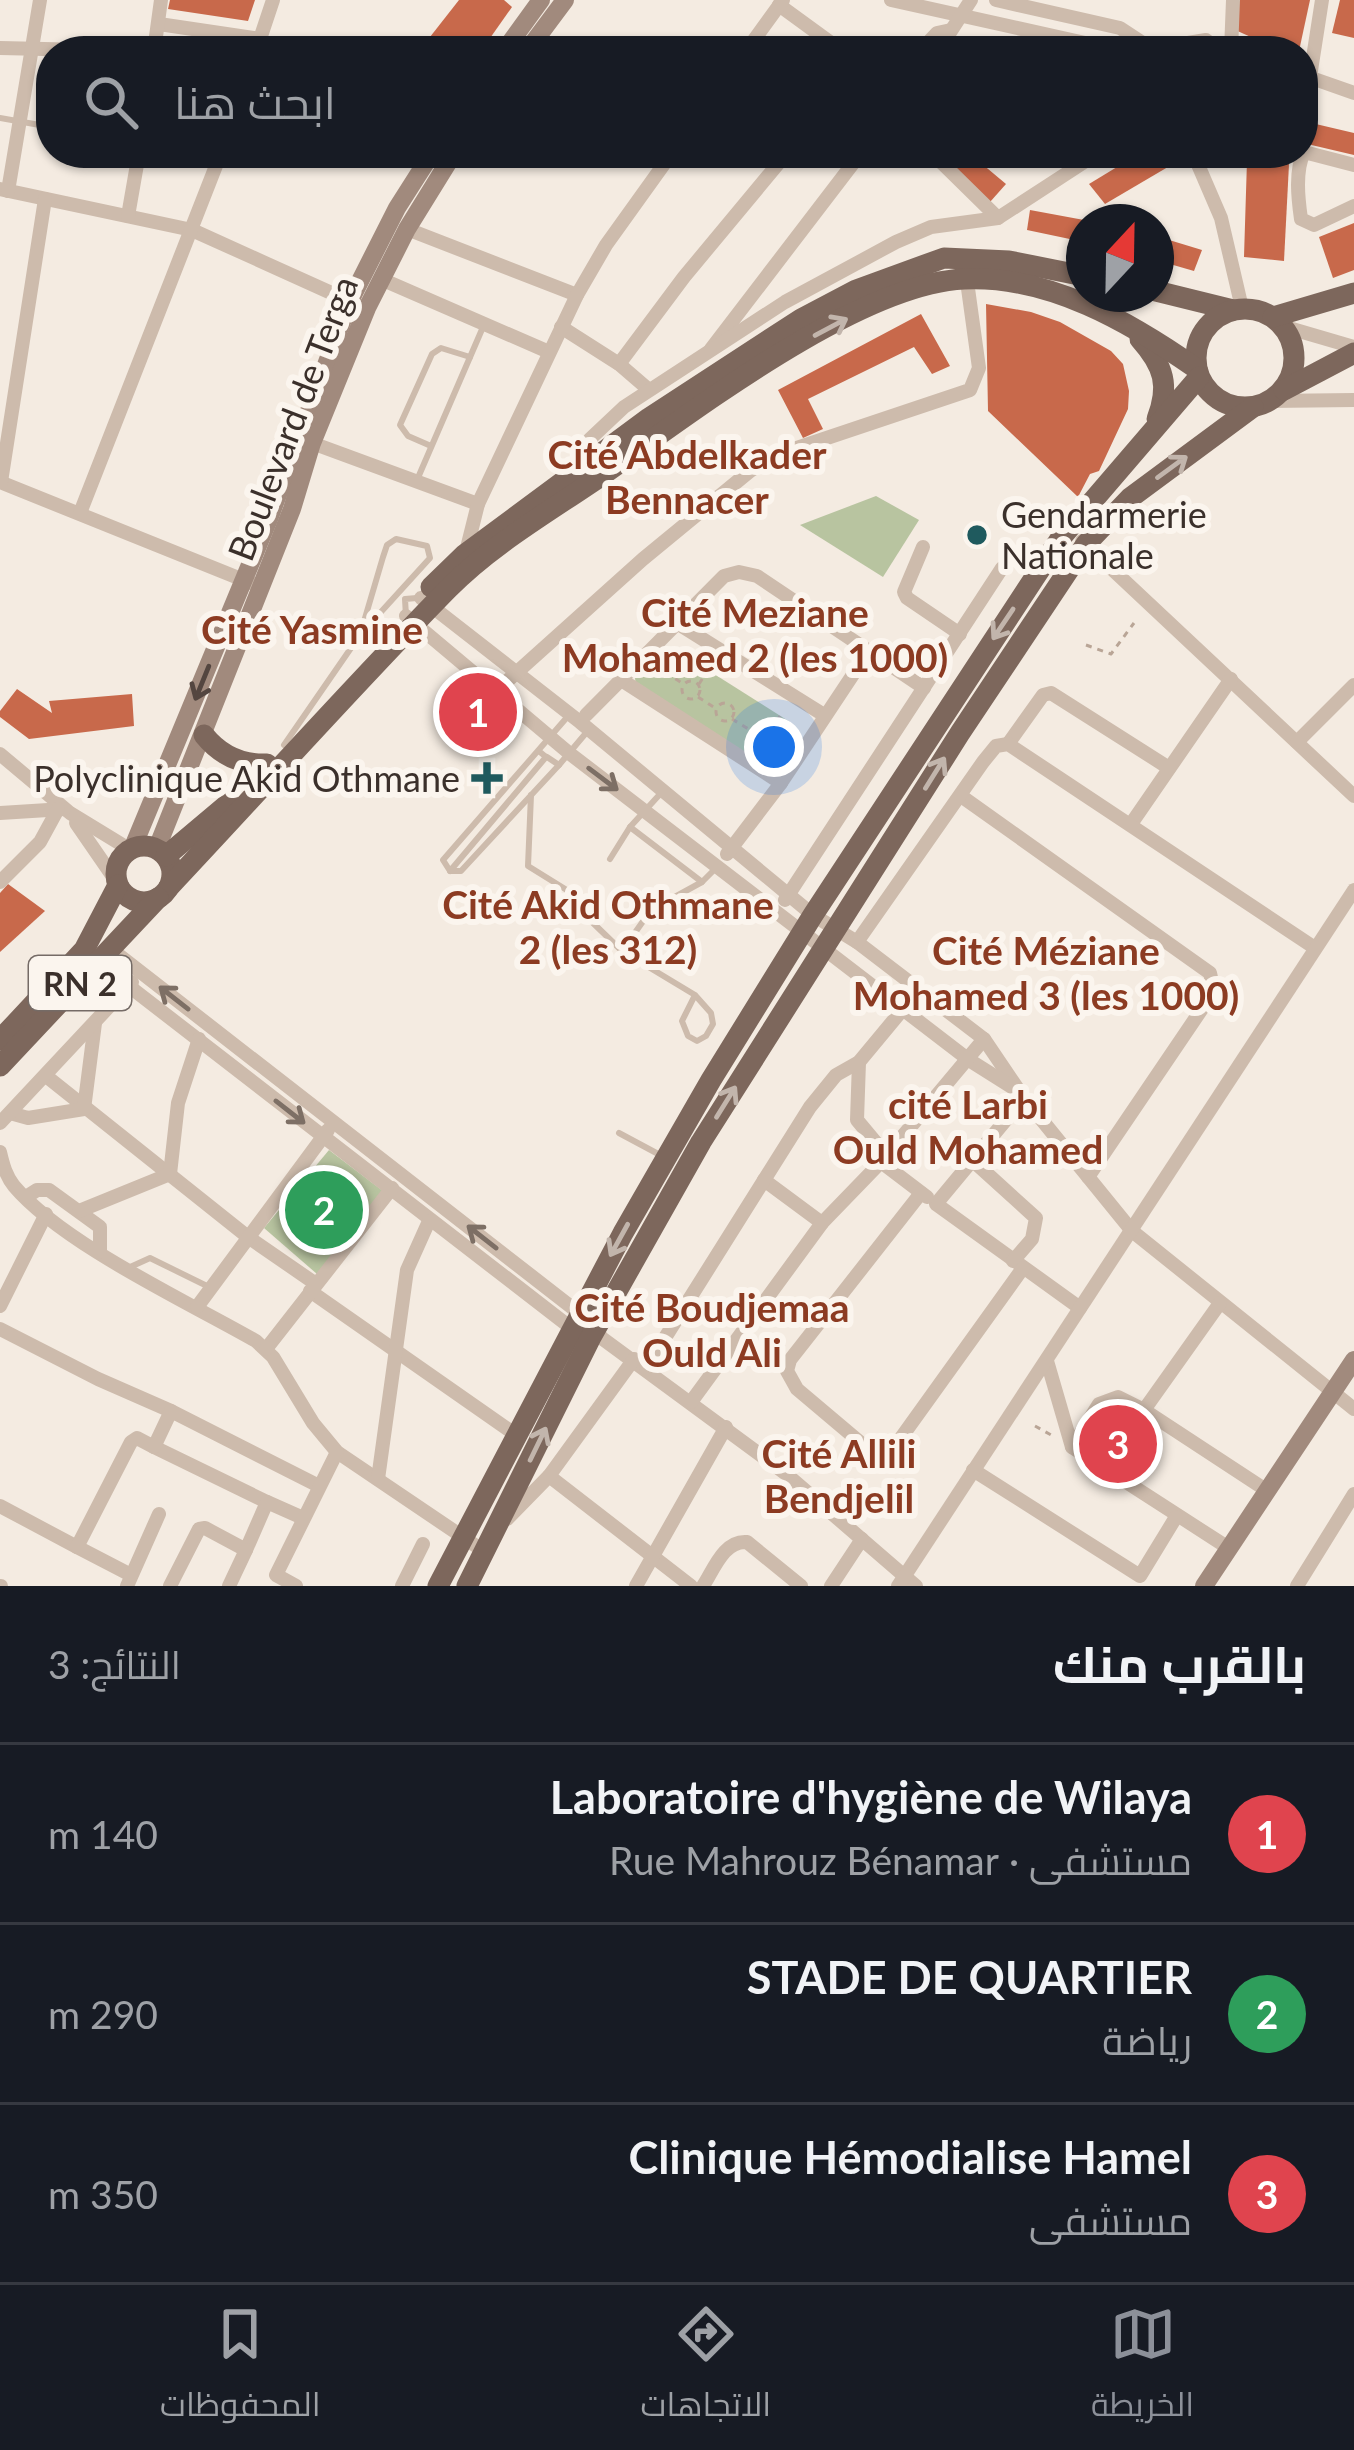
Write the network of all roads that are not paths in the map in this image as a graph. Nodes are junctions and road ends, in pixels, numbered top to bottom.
1 (40, 0) edge
2 (161, 0) edge
3 (273, 0) edge
4 (541, 0) edge
5 (565, 0) edge
6 (891, 0) edge
7 (971, 0) edge
8 (996, 0) edge
9 (1233, 0) edge
10 (1322, 0) edge
11 (781, 3) edge
12 (159, 24) junction
13 (955, 24) junction
14 (157, 36) edge
15 (216, 36) edge
16 (261, 36) edge
17 (515, 36) edge
18 (538, 36) edge
19 (757, 36) edge
20 (823, 36) edge
21 (934, 36) edge
22 (947, 36) edge
23 (1029, 36) edge
24 (1132, 36) edge
25 (1231, 36) edge
26 (1314, 36) edge
27 (0, 48) edge
28 (32, 49) junction
29 (36, 49) edge
30 (1318, 80) edge
31 (1354, 93) edge
32 (0, 118) edge
33 (20, 121) junction
34 (36, 124) edge
35 (1318, 156) edge
36 (1354, 165) edge
37 (136, 168) edge
38 (216, 168) edge
39 (422, 168) edge
40 (445, 168) edge
41 (661, 168) edge
42 (775, 168) edge
43 (849, 168) edge
44 (948, 168) edge
45 (1075, 168) edge
46 (1199, 168) edge
47 (1300, 168) edge
48 (4, 190) edge
49 (45, 199) junction
50 (1354, 206) edge
51 (128, 216) junction
52 (998, 218) junction
53 (193, 230) junction
54 (406, 230) junction
55 (966, 268) junction
56 (1066, 275) edge
57 (381, 279) junction
58 (1354, 293) edge
59 (577, 295) junction
60 (1174, 295) edge
61 (358, 305) junction
62 (1238, 309) junction
63 (1124, 321) junction
64 (1278, 322) junction
65 (484, 323) junction
66 (561, 327) junction
67 (1354, 350) edge
68 (549, 352) junction
69 (708, 353) junction
70 (470, 357) junction
71 (619, 364) junction
72 (1198, 373) junction
73 (648, 389) junction
74 (1268, 399) junction
75 (1354, 400) edge
76 (1151, 433) junction
77 (313, 443) junction
78 (431, 446) junction
79 (580, 469) junction
80 (417, 480) junction
81 (0, 482) edge
82 (478, 504) junction
83 (80, 513) junction
84 (1071, 526) junction
85 (1086, 544) junction
86 (923, 547) dead end
87 (469, 561) junction
88 (1002, 568) dead end
89 (253, 584) junction
90 (398, 591) junction
91 (416, 609) junction
92 (677, 623) junction
93 (960, 634) junction
94 (360, 635) junction
95 (868, 652) junction
96 (516, 672) junction
97 (1231, 679) junction
98 (623, 680) junction
99 (924, 688) junction
100 (496, 691) junction
101 (1351, 694) edge
102 (570, 714) junction
103 (824, 715) junction
104 (588, 722) junction
105 (204, 735) junction
106 (551, 738) junction
107 (1297, 742) junction
108 (1007, 744) junction
109 (284, 745) junction
110 (0, 754) edge
111 (543, 754) junction
112 (564, 759) junction
113 (267, 764) junction
114 (1169, 768) junction
115 (781, 783) junction
116 (663, 790) junction
117 (531, 795) junction
118 (961, 796) junction
119 (1354, 796) edge
120 (644, 809) junction
121 (64, 810) junction
122 (0, 813) edge
123 (1132, 824) junction
124 (630, 827) junction
125 (732, 847) junction
126 (131, 848) junction
127 (161, 852) junction
128 (610, 860) dead end
129 (718, 866) junction
130 (0, 882) edge
131 (702, 882) junction
132 (117, 883) junction
133 (1354, 890) edge
134 (163, 892) junction
135 (789, 894) junction
136 (776, 910) junction
137 (818, 932) junction
138 (857, 942) junction
139 (1316, 948) junction
140 (622, 951) junction
141 (98, 954) junction
142 (141, 972) junction
143 (128, 986) junction
144 (695, 995) junction
145 (903, 1009) junction
146 (94, 1023) junction
147 (210, 1026) junction
148 (227, 1039) junction
149 (984, 1039) junction
150 (0, 1040) edge
151 (198, 1041) junction
152 (215, 1054) junction
153 (969, 1060) junction
154 (859, 1062) junction
155 (194, 1063) junction
156 (0, 1066) edge
157 (46, 1076) junction
158 (1022, 1095) junction
159 (84, 1109) junction
160 (5, 1118) edge
161 (335, 1121) junction
162 (619, 1132) dead end
163 (322, 1137) junction
164 (0, 1152) edge
165 (666, 1158) junction
166 (884, 1159) junction
167 (971, 1159) junction
168 (170, 1174) junction
169 (402, 1174) junction
170 (1088, 1177) junction
171 (764, 1180) junction
172 (390, 1190) junction
173 (921, 1192) junction
174 (26, 1197) junction
175 (935, 1204) junction
176 (79, 1211) junction
177 (46, 1214) junction
178 (430, 1221) junction
179 (822, 1223) junction
180 (1132, 1231) junction
181 (248, 1237) junction
182 (100, 1252) junction
183 (1018, 1264) junction
184 (127, 1268) junction
185 (211, 1288) junction
186 (313, 1288) junction
187 (554, 1293) junction
188 (1220, 1303) junction
189 (0, 1306) edge
190 (196, 1306) junction
191 (544, 1308) junction
192 (1080, 1308) junction
193 (0, 1329) edge
194 (588, 1329) junction
195 (266, 1349) junction
196 (399, 1350) junction
197 (1047, 1360) junction
198 (1354, 1360) edge
199 (640, 1364) junction
200 (1332, 1394) junction
201 (691, 1402) junction
202 (1354, 1409) edge
203 (1144, 1410) junction
204 (171, 1411) junction
205 (726, 1427) junction
206 (516, 1435) junction
207 (154, 1447) junction
208 (1072, 1447) junction
209 (337, 1452) junction
210 (974, 1470) junction
211 (549, 1476) junction
212 (379, 1479) junction
213 (319, 1486) junction
214 (1266, 1490) junction
215 (1354, 1494) edge
216 (267, 1502) junction
217 (0, 1506) edge
218 (159, 1514) dead end
219 (1176, 1516) junction
220 (303, 1518) junction
221 (464, 1539) junction
222 (862, 1539) junction
223 (490, 1542) junction
224 (423, 1544) dead end
225 (1227, 1546) junction
226 (77, 1547) junction
227 (247, 1550) junction
228 (652, 1554) junction
229 (273, 1580) edge
230 (129, 1581) edge
231 (906, 1583) edge
232 (170, 1586) edge
233 (229, 1586) edge
234 (296, 1586) edge
235 (402, 1586) edge
236 (438, 1586) edge
237 (467, 1586) edge
238 (636, 1586) edge
239 (691, 1586) edge
240 (703, 1586) edge
241 (801, 1586) edge
242 (830, 1586) edge
243 (1204, 1586) edge
244 (1297, 1586) edge

1 - 28 street
2 - 12 street
3 - 16 street
4 - 17 main road
5 - 18 main road
6 - 13 street
7 - 13 street
8 - 24 street
9 - 25 street
10 - 26 street
11 - 19 street
11 - 20 street
12 - 14 street
12 - 15 street
13 - 21 street
13 - 22 street
13 - 23 street
27 - 28 street
28 - 29 street
28 - 33 street
30 - 31 street
32 - 33 lane
33 - 34 lane
33 - 48 street
35 - 36 street
37 - 51 street
38 - 53 street
39 - 61 main road, Boulevard de Terga
40 - 54 main road, Boulevard de Terga
41 - 59 street
42 - 71 street
43 - 69 street
44 - 52 street
45 - 52 street
46 - 62 street
47 - 50 street
48 - 49 street
49 - 51 street
49 - 81 street
51 - 53 street
52 - 69 street
53 - 61 street
53 - 83 street
54 - 57 main road, Boulevard de Terga
54 - 59 street
55 - 56 main road, RN 2
55 - 63 main road, RN 2
55 - 79 main road, RN 2
87 -> 55 main road, RN 2
55 - 96 street
57 - 61 main road, Boulevard de Terga
57 - 65 street
58 - 64 main road
59 - 66 street
60 - 62 main road
61 - 77 main road, Boulevard de Terga
61 - 89 main road, Boulevard de Terga
62 - 64 main road
62 - 72 main road
63 - 72 main road, RN 2
63 - 76 main road
64 - 67 street
64 - 74 main road
65 - 68 street
65 - 70 lane
66 - 68 street
66 - 71 street
67 - 74 main road
68 - 82 street
69 - 73 street
70 - 78 lane
70 - 78 lane
71 - 73 street
72 - 74 main road
72 - 76 main road
73 - 79 street
74 - 75 street
85 -> 74 main road
76 - 84 main road
77 - 80 street
77 - 89 main road, Boulevard de Terga
78 - 80 lane
79 - 87 main road, RN 2
80 - 82 street
81 - 83 street
82 - 87 street
83 - 89 street
84 - 85 street
84 -> 137 main road
85 - 97 street
137 -> 85 main road
86 - 93 street
87 - 91 main road, RN 2
88 - 93 street
89 - 105 main road, Boulevard de Terga
89 -> 126 main road, Boulevard de Terga
90 - 91 lane
90 - 94 lane
90 - 94 lane
91 - 96 street
91 - 100 street
91 - 109 main road, RN 2
91 - 134 main road, RN 2
92 - 95 street
92 - 98 street
92 - 103 street
93 - 99 street
94 - 109 lane
95 - 99 street
95 - 103 street
96 - 100 street
96 - 102 street
97 - 107 street
97 - 114 street
98 - 104 street
98 - 115 street
99 - 135 street
100 - 106 street
101 - 107 street
102 - 104 street
102 - 106 lane
103 - 115 street
104 - 112 lane
104 - 116 street
105 - 113 main road
105 - 127 main road, Boulevard de Terga
106 - 111 lane
106 - 112 street
107 - 119 street
108 - 114 street
108 - 118 street
108 - 123 street
109 - 113 main road, RN 2
110 - 121 street
111 - 112 lane
111 - 117 lane
112 - 117 lane
112 -> 120 street
113 - 127 main road, RN 2
114 - 123 street
115 - 125 street
116 - 120 lane
116 - 125 street
117 - 140 lane
118 - 138 street
118 - 170 street
120 - 124 lane
120 - 129 street
121 - 122 street
121 - 126 street
121 - 130 street
121 - 132 street
123 - 139 street
124 - 128 lane
124 - 131 lane
125 - 129 street
125 - 135 street
126 - 127 main road
126 - 132 main road
127 - 134 main road
129 - 131 lane
129 - 136 street
131 - 140 lane
132 - 134 main road
132 - 141 main road, RN 2
133 - 139 street
134 - 141 main road, RN 2
135 - 136 street
135 - 137 street
136 - 137 street
137 - 138 street
137 - 145 street
137 - 165 main road
194 -> 137 main road
138 - 149 street
139 - 180 street
140 - 144 lane
141 - 142 street
141 - 143 street
141 - 150 main road, RN 2
141 - 156 main road, RN 2
142 - 143 street
147 -> 142 street
143 - 146 street
143 - 151 street
144 - 144 lane
145 - 153 street
145 - 154 street
146 - 157 street
146 - 159 street
147 - 148 street
147 - 151 street
148 - 152 street
148 - 161 street
149 - 153 street
149 - 158 street
151 - 152 street
151 - 155 street
152 - 155 street
152 -> 163 street
153 - 158 street
153 - 166 street
154 - 166 street
154 - 171 street
155 - 168 street
157 - 159 street
157 - 160 street
158 - 167 street
158 - 170 street
159 - 160 street
159 - 168 street
161 - 163 street
161 - 169 street
162 - 165 lane
163 - 172 street
163 - 181 street
164 - 174 street
165 -> 194 main road
166 - 173 street
166 - 179 street
167 - 175 street
167 - 183 street
168 - 176 street
168 - 181 street
169 - 172 street
187 -> 169 street
170 - 180 street
171 - 179 street
171 - 199 street
172 - 178 street
172 - 186 street
173 - 175 street
173 - 183 street
174 - 176 street
174 - 177 street
175 - 183 street
176 - 182 street
177 - 182 street
177 - 189 street
178 - 191 street
178 - 196 street
179 - 201 street
180 - 188 street
180 - 192 street
181 - 185 street
181 - 186 street
182 - 184 street
183 - 192 street
184 - 185 lane
184 - 190 street
185 - 190 street
186 - 195 street
186 - 196 street
187 - 191 street
187 - 194 street
188 - 200 street
188 - 203 street
190 - 195 street
191 - 194 street
192 - 197 street
193 - 204 street
194 - 199 street
194 - 206 main road
223 -> 194 main road
195 - 209 street
196 - 206 street
196 - 212 street
197 - 208 street
197 - 210 street
198 - 200 main road
199 - 201 street
199 - 211 street
200 - 202 street
200 - 214 main road
201 - 205 street
203 - 208 street
203 - 214 street
204 - 207 street
204 - 213 street
205 - 222 street
205 - 228 street
206 - 221 main road
207 - 216 street
207 - 226 street
208 - 219 street
209 - 212 street
209 - 213 street
210 - 219 street
210 - 231 street
211 - 223 street
211 - 228 street
212 - 221 street
213 - 220 street
214 - 225 main road
215 - 244 street
216 - 220 street
216 - 227 street
217 - 226 street
218 - 230 street
219 - 225 street
220 - 229 street
221 - 223 street
221 - 236 main road
222 - 231 street
222 - 242 street
223 - 237 main road
224 - 235 street
225 - 243 main road
226 - 230 street
227 - 232 street
227 - 233 street
228 - 238 street
228 - 239 street
229 - 234 street
240 - 241 street

